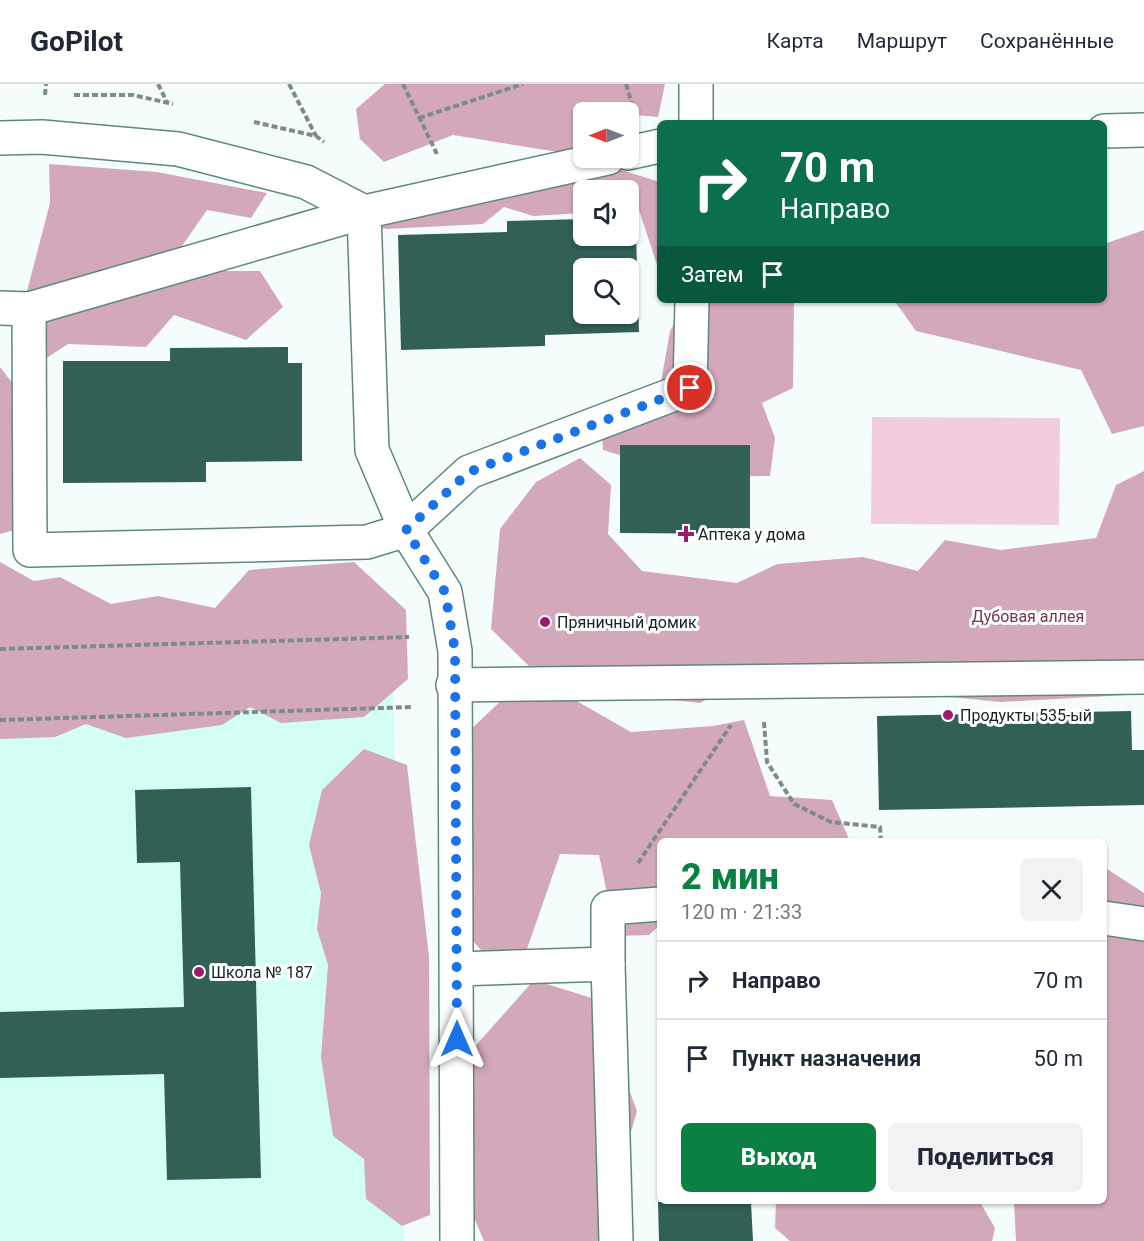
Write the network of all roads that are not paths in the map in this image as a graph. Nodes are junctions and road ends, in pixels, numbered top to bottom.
1 (696, 84) edge
2 (696, 120) edge
3 (1144, 130) edge
4 (1107, 131) edge
5 (0, 138) edge
6 (657, 147) edge
7 (639, 151) edge
8 (573, 166) edge
9 (364, 212) junction
10 (692, 303) edge
11 (14, 308) edge
12 (406, 530) junction
13 (1144, 677) edge
14 (453, 685) junction
15 (657, 904) edge
16 (1107, 918) edge
17 (1144, 924) edge
18 (608, 964) junction
19 (457, 969) junction
20 (457, 1241) edge
21 (616, 1241) edge

1 - 2 street
3 - 4 street
5 - 9 street
6 - 7 street
8 - 9 street
9 - 11 street
9 - 12 street
10 - 12 street
11 - 12 street
12 - 14 street
13 - 14 street
14 - 19 street
15 - 18 street
16 - 17 street
18 - 19 street
18 - 21 street
19 - 20 street

